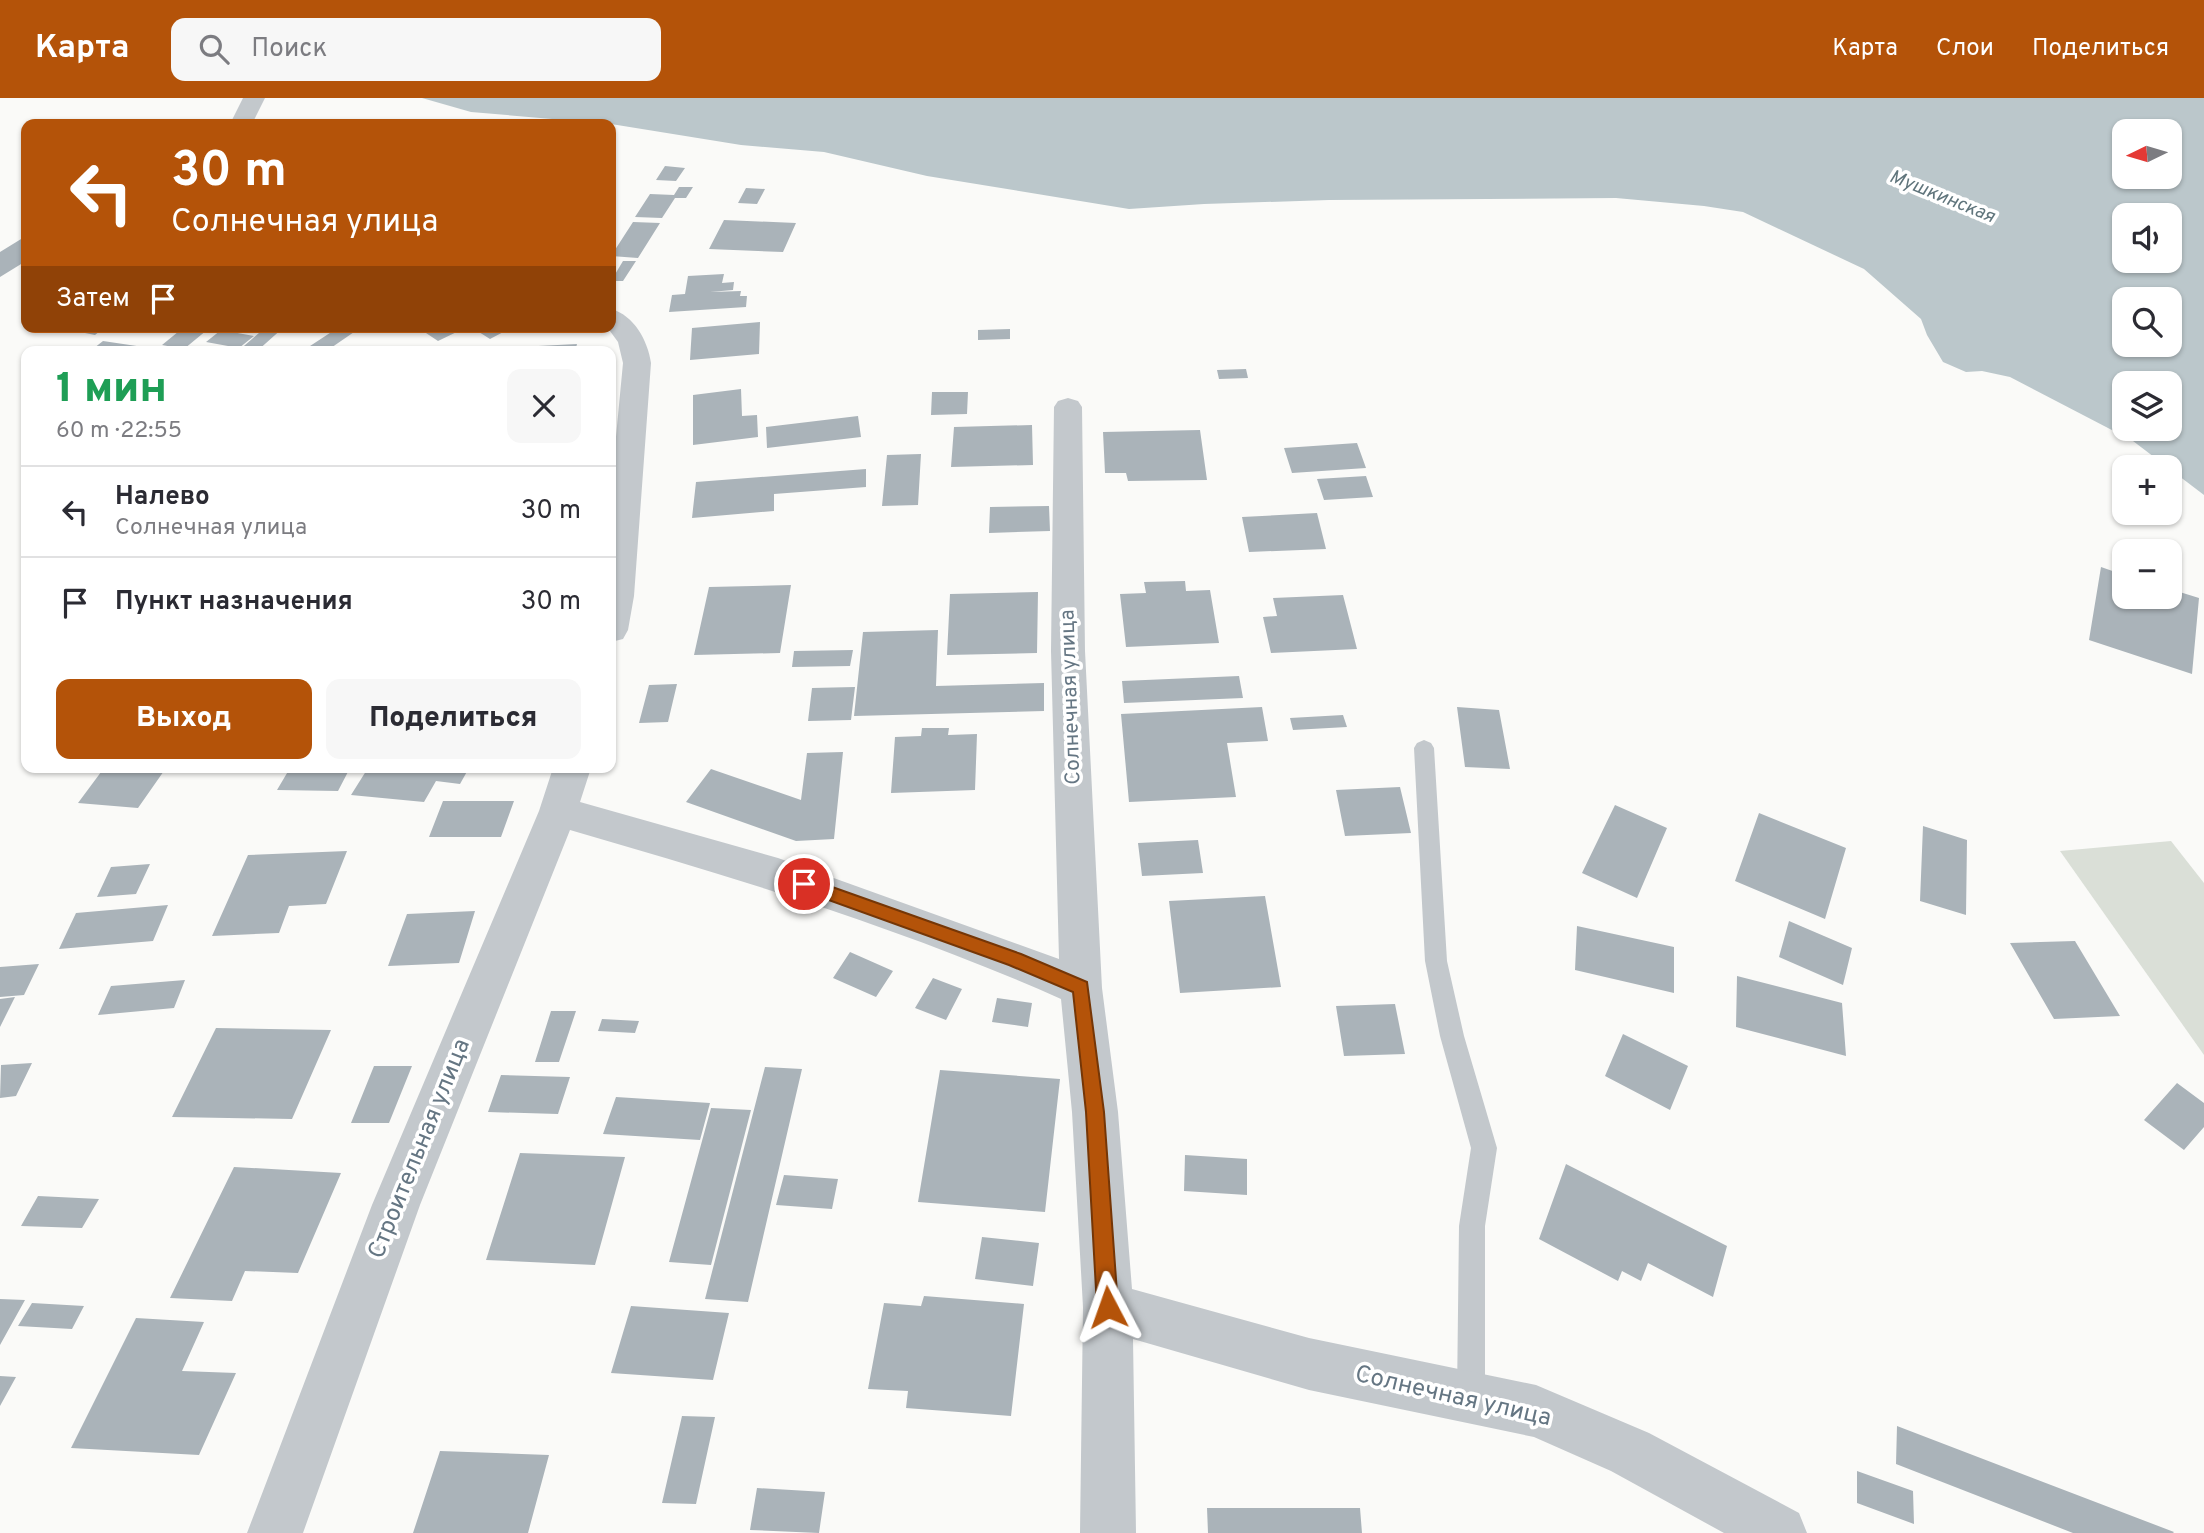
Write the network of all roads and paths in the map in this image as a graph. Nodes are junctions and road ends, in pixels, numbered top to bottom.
1 (254, 98) edge
2 (242, 119) edge
3 (616, 321) edge
4 (1069, 407) dead end
5 (616, 602) edge
6 (1424, 748) dead end
7 (570, 773) edge
8 (558, 811) junction
9 (1081, 988) junction
10 (1108, 1307) junction
11 (1471, 1396) junction
12 (275, 1533) edge
13 (1108, 1533) edge
14 (1779, 1533) edge

1 - 2 street
3 - 5 street
4 - 9 street, Солнечная улица
6 - 11 lane
7 - 8 street, Строительная улица
8 - 9 street
8 - 12 street, Строительная улица
9 - 10 street, Солнечная улица
10 - 11 street, Солнечная улица
10 - 13 street, Солнечная улица
11 - 14 street, Солнечная улица

